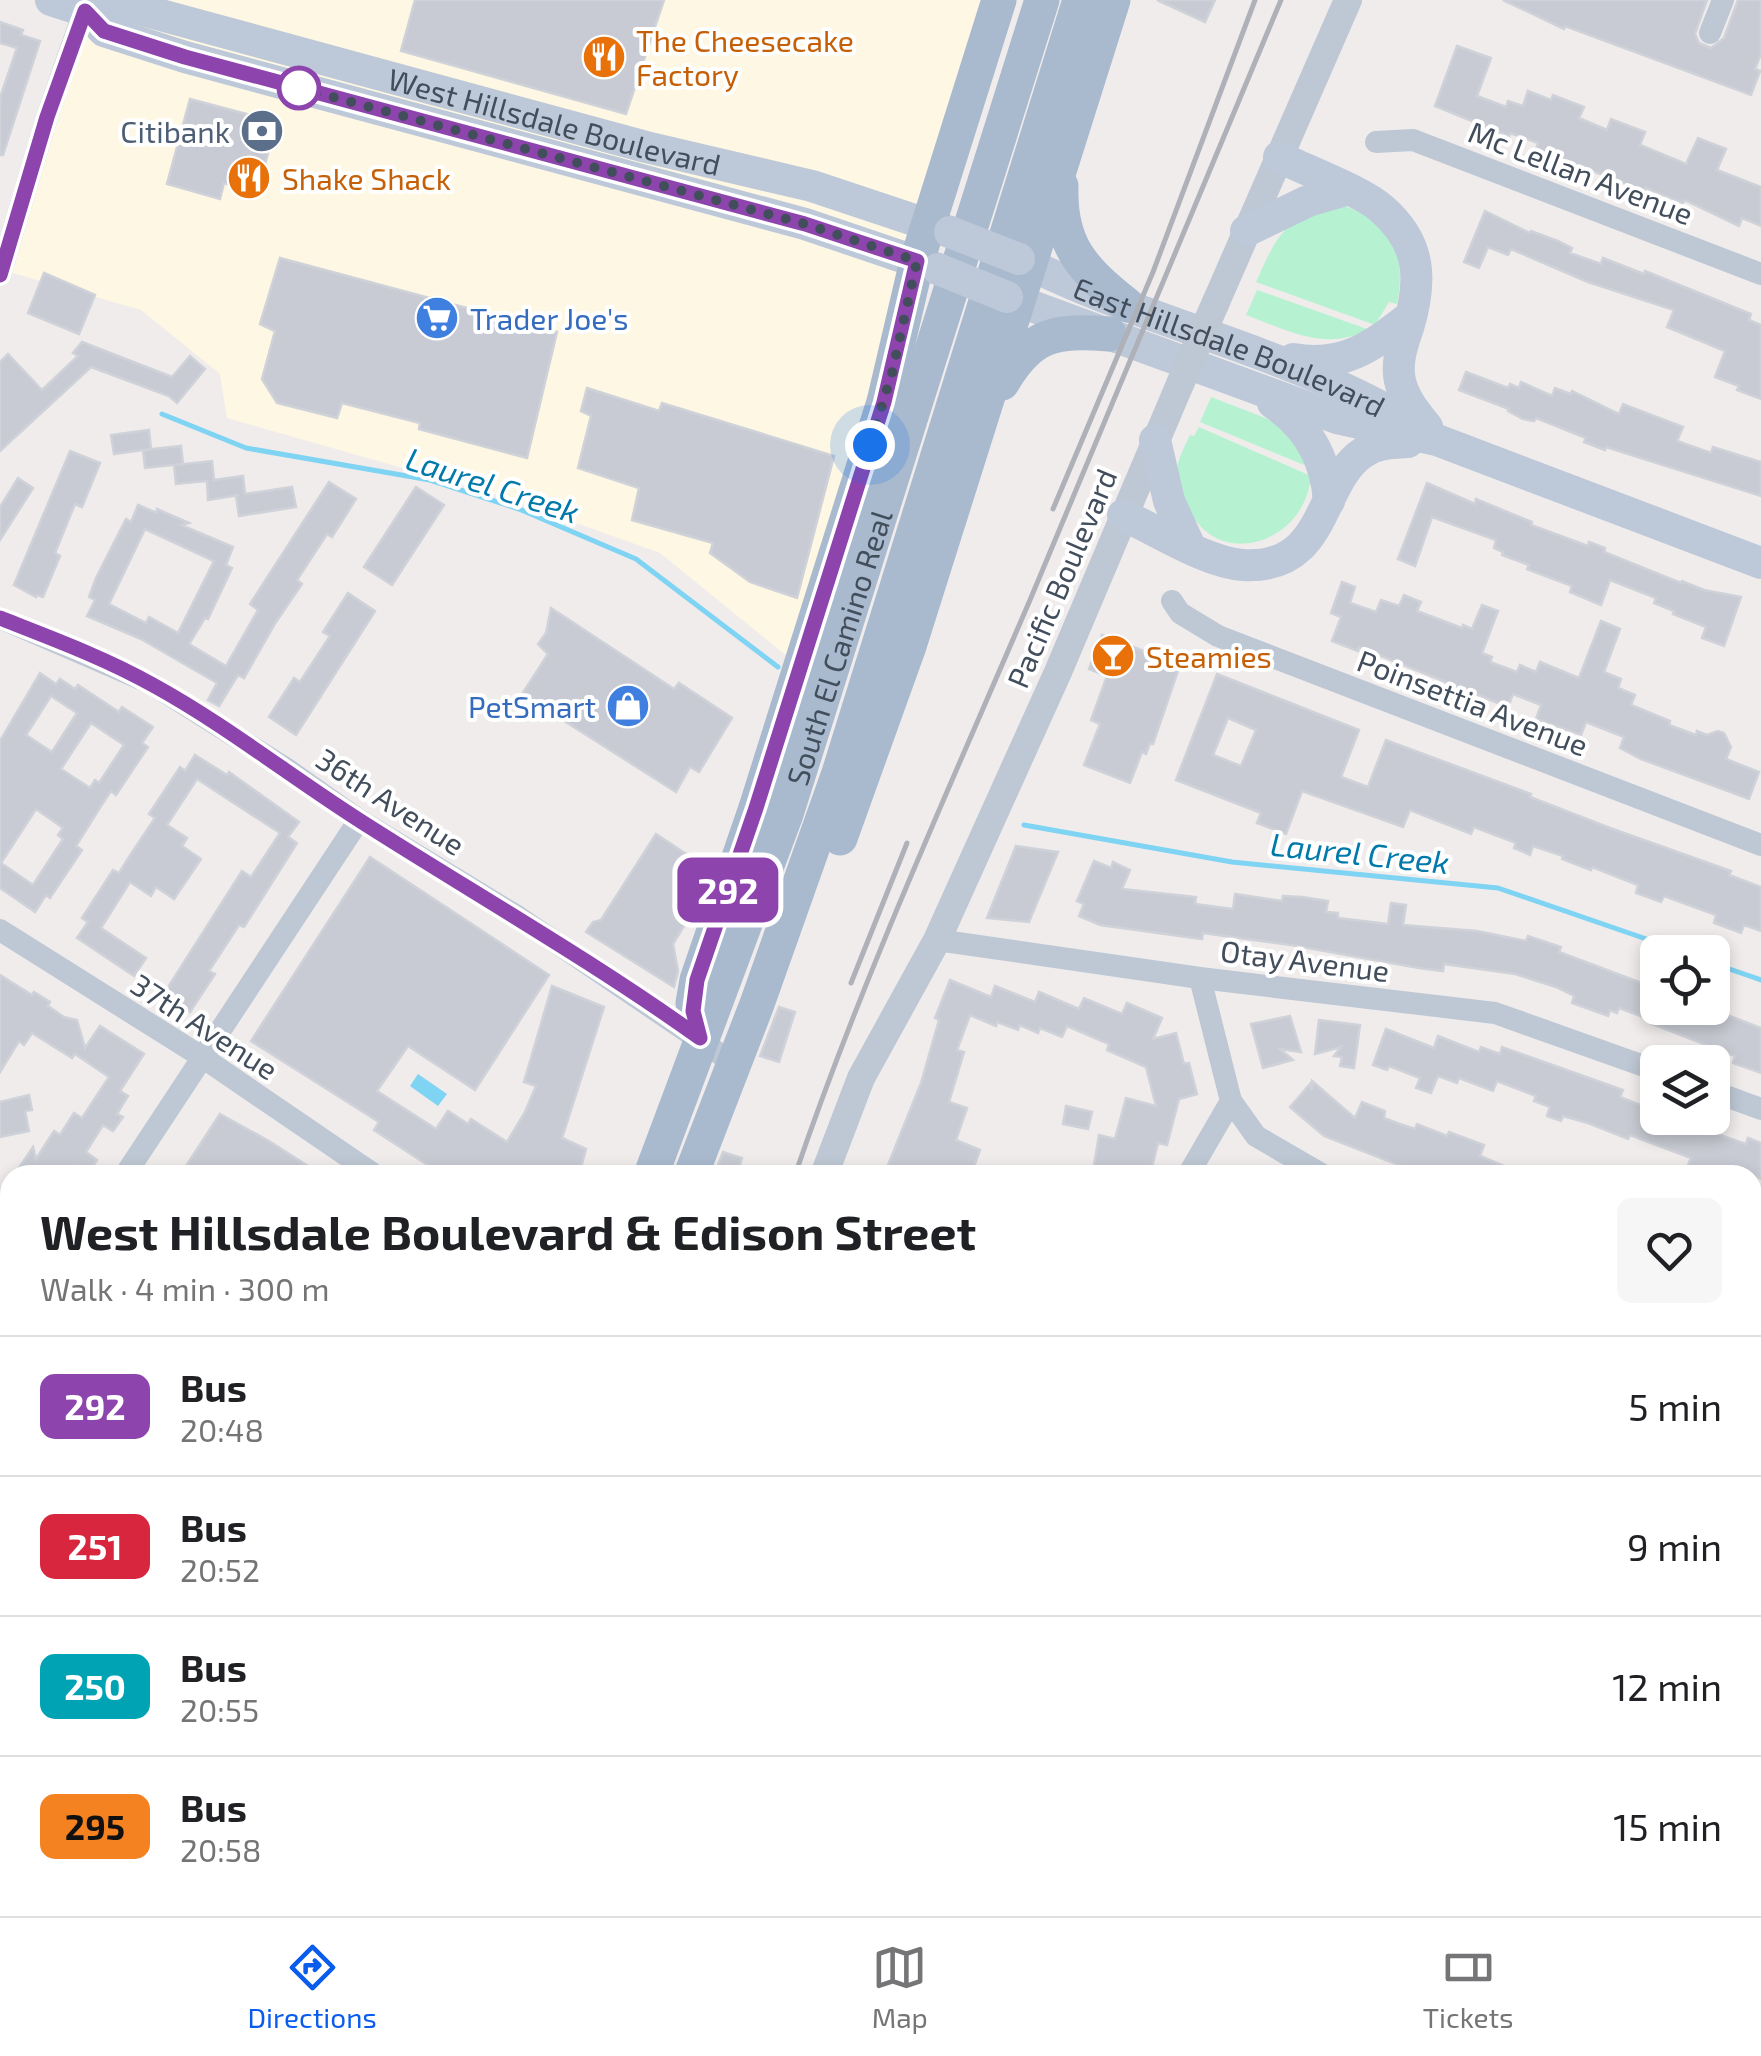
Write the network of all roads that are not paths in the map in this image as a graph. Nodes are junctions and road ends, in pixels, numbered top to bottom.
1 (51, 0) edge
2 (999, 0) edge
3 (1042, 0) edge
4 (1080, 0) edge
5 (1113, 0) edge
6 (1348, 0) edge
7 (1722, 0) edge
8 (86, 6) edge
9 (1710, 34) dead end
10 (1376, 142) dead end
11 (1279, 157) junction
12 (1062, 166) junction
13 (1346, 190) junction
14 (939, 228) junction
15 (1246, 231) junction
16 (1024, 262) junction
17 (928, 265) junction
18 (1761, 274) edge
19 (0, 275) edge
20 (1012, 299) junction
21 (1411, 316) junction
22 (1118, 319) junction
23 (1248, 368) junction
24 (982, 418) junction
25 (1155, 440) junction
26 (1437, 440) junction
27 (1329, 501) junction
28 (1123, 515) junction
29 (1190, 546) junction
30 (1761, 563) edge
31 (1172, 601) dead end
32 (0, 618) edge
33 (359, 820) junction
34 (1761, 845) edge
35 (0, 930) edge
36 (936, 940) junction
37 (1200, 978) junction
38 (757, 1004) junction
39 (700, 1038) junction
40 (202, 1058) junction
41 (734, 1063) junction
42 (1640, 1065) edge
43 (1730, 1098) edge
44 (1231, 1102) junction
45 (1761, 1109) edge
46 (132, 1165) edge
47 (360, 1165) edge
48 (655, 1165) edge
49 (695, 1165) edge
50 (828, 1165) edge
51 (1194, 1165) edge
52 (1307, 1165) edge

1 - 8 main road, West Hillsdale Boulevard
2 - 14 main road
3 - 39 main road, South El Camino Real
4 - 38 main road, South El Camino Real
5 - 12 main road
6 - 11 street, Pacific Boulevard
7 - 9 street
8 - 14 main road, West Hillsdale Boulevard
8 - 17 main road, West Hillsdale Boulevard
8 - 19 street
10 - 18 street, Mc Lellan Avenue
11 - 13 main road
11 - 15 street, Pacific Boulevard
12 - 16 main road
12 - 22 main road
13 - 15 main road
13 - 21 main road
14 - 16 main road, West Hillsdale Boulevard, bridge
14 - 17 main road
15 - 25 street, Pacific Boulevard, bridge
16 - 20 main road
16 - 22 main road, East Hillsdale Boulevard
17 - 20 main road, West Hillsdale Boulevard, bridge
17 - 39 main road
20 - 22 main road, East Hillsdale Boulevard
20 - 24 main road
21 - 23 main road
21 - 26 main road
22 - 23 main road, East Hillsdale Boulevard
22 - 24 main road
23 - 26 main road, East Hillsdale Boulevard
23 - 27 main road
24 - 38 main road
25 - 28 street, Pacific Boulevard
25 - 29 main road
26 - 27 main road
26 - 30 main road, East Hillsdale Boulevard
27 - 29 main road
28 - 29 main road
28 - 36 street, Pacific Boulevard
31 - 34 street, Poinsettia Avenue
32 - 33 street, 36th Avenue
33 - 39 street, 36th Avenue
33 - 40 street
35 - 40 street, 37th Avenue
36 - 37 street, Otay Avenue
36 - 50 street, Pacific Boulevard
37 - 42 street, Otay Avenue
37 - 44 street
38 - 41 main road, South El Camino Real
39 - 41 street, 36th Avenue
39 - 48 main road, South El Camino Real
40 - 46 street
40 - 47 street, 37th Avenue
41 - 49 main road, South El Camino Real
43 - 45 street
44 - 51 street
44 - 52 street

